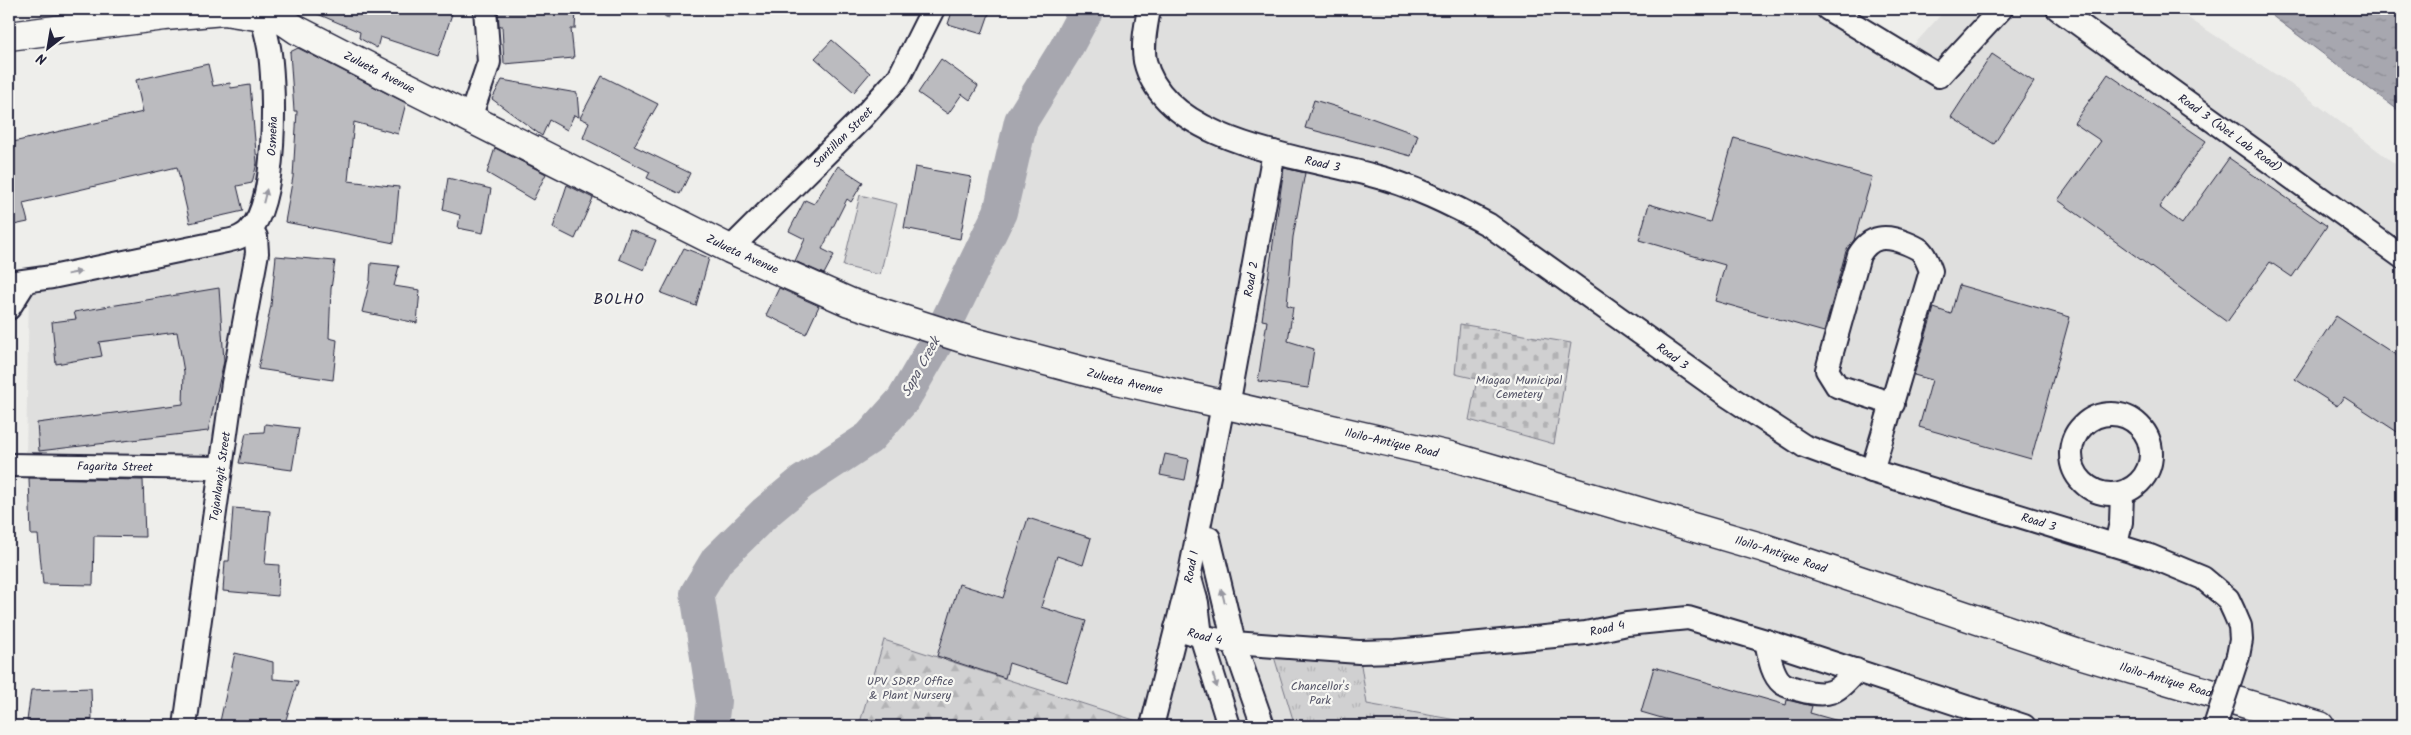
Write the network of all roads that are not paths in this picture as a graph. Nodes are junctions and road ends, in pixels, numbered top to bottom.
1 (105, 9) edge
2 (485, 9) edge
3 (934, 9) edge
4 (1149, 9) edge
5 (1828, 9) edge
6 (2002, 9) edge
7 (2058, 9) edge
8 (267, 16) edge
9 (9, 22) edge
10 (9, 36) edge
11 (470, 118) junction
12 (1274, 152) junction
13 (246, 233) junction
14 (730, 249) junction
15 (2402, 257) edge
16 (18, 282) edge
17 (9, 308) edge
18 (1893, 404) junction
19 (1228, 406) junction
20 (9, 465) edge
21 (221, 468) junction
22 (1872, 471) junction
23 (2122, 493) dead end
24 (1209, 538) junction
25 (2116, 546) junction
26 (1189, 578) junction
27 (1197, 601) junction
28 (1188, 632) junction
29 (1766, 640) junction
30 (1234, 643) junction
31 (1856, 670) junction
32 (185, 726) edge
33 (1152, 726) edge
34 (1229, 726) edge
35 (1263, 726) edge
36 (2024, 726) edge
37 (2215, 726) edge
38 (2320, 726) edge

1 - 9 main road
2 - 11 street
3 - 14 street, Santillan Street
4 - 12 street, Road 3
5 - 6 street
7 - 15 street, Road 3 (Wet Lab Road)
8 - 10 main road, Zulueta Avenue
8 - 11 main road, Zulueta Avenue
13 -> 8 street, Osmeña
11 - 14 main road, Zulueta Avenue
12 - 19 street, Road 2
12 - 22 street, Road 3
16 -> 13 street
13 - 21 street, Tajanlangit Street
14 - 19 main road, Zulueta Avenue
16 - 17 street
18 - 18 street
18 - 22 street
19 - 24 street, Road 1
19 - 26 street, Road 1
19 - 38 main road, Iloilo-Antique Road
20 - 21 street, Fagarita Street
21 - 32 street, Tajanlangit Street
22 - 25 street, Road 3
23 - 25 street
24 - 27 street, Road 1
30 -> 24 street
25 - 37 street, Road 3, bridge
26 - 27 street
26 - 28 street, Road 1
27 - 28 street
28 - 30 street, Road 4
28 - 33 street, Road 1
28 -> 34 street
29 - 30 street, Road 4
29 - 31 street, Road 4
29 - 31 street
30 - 35 street
31 - 36 street, Road 4

